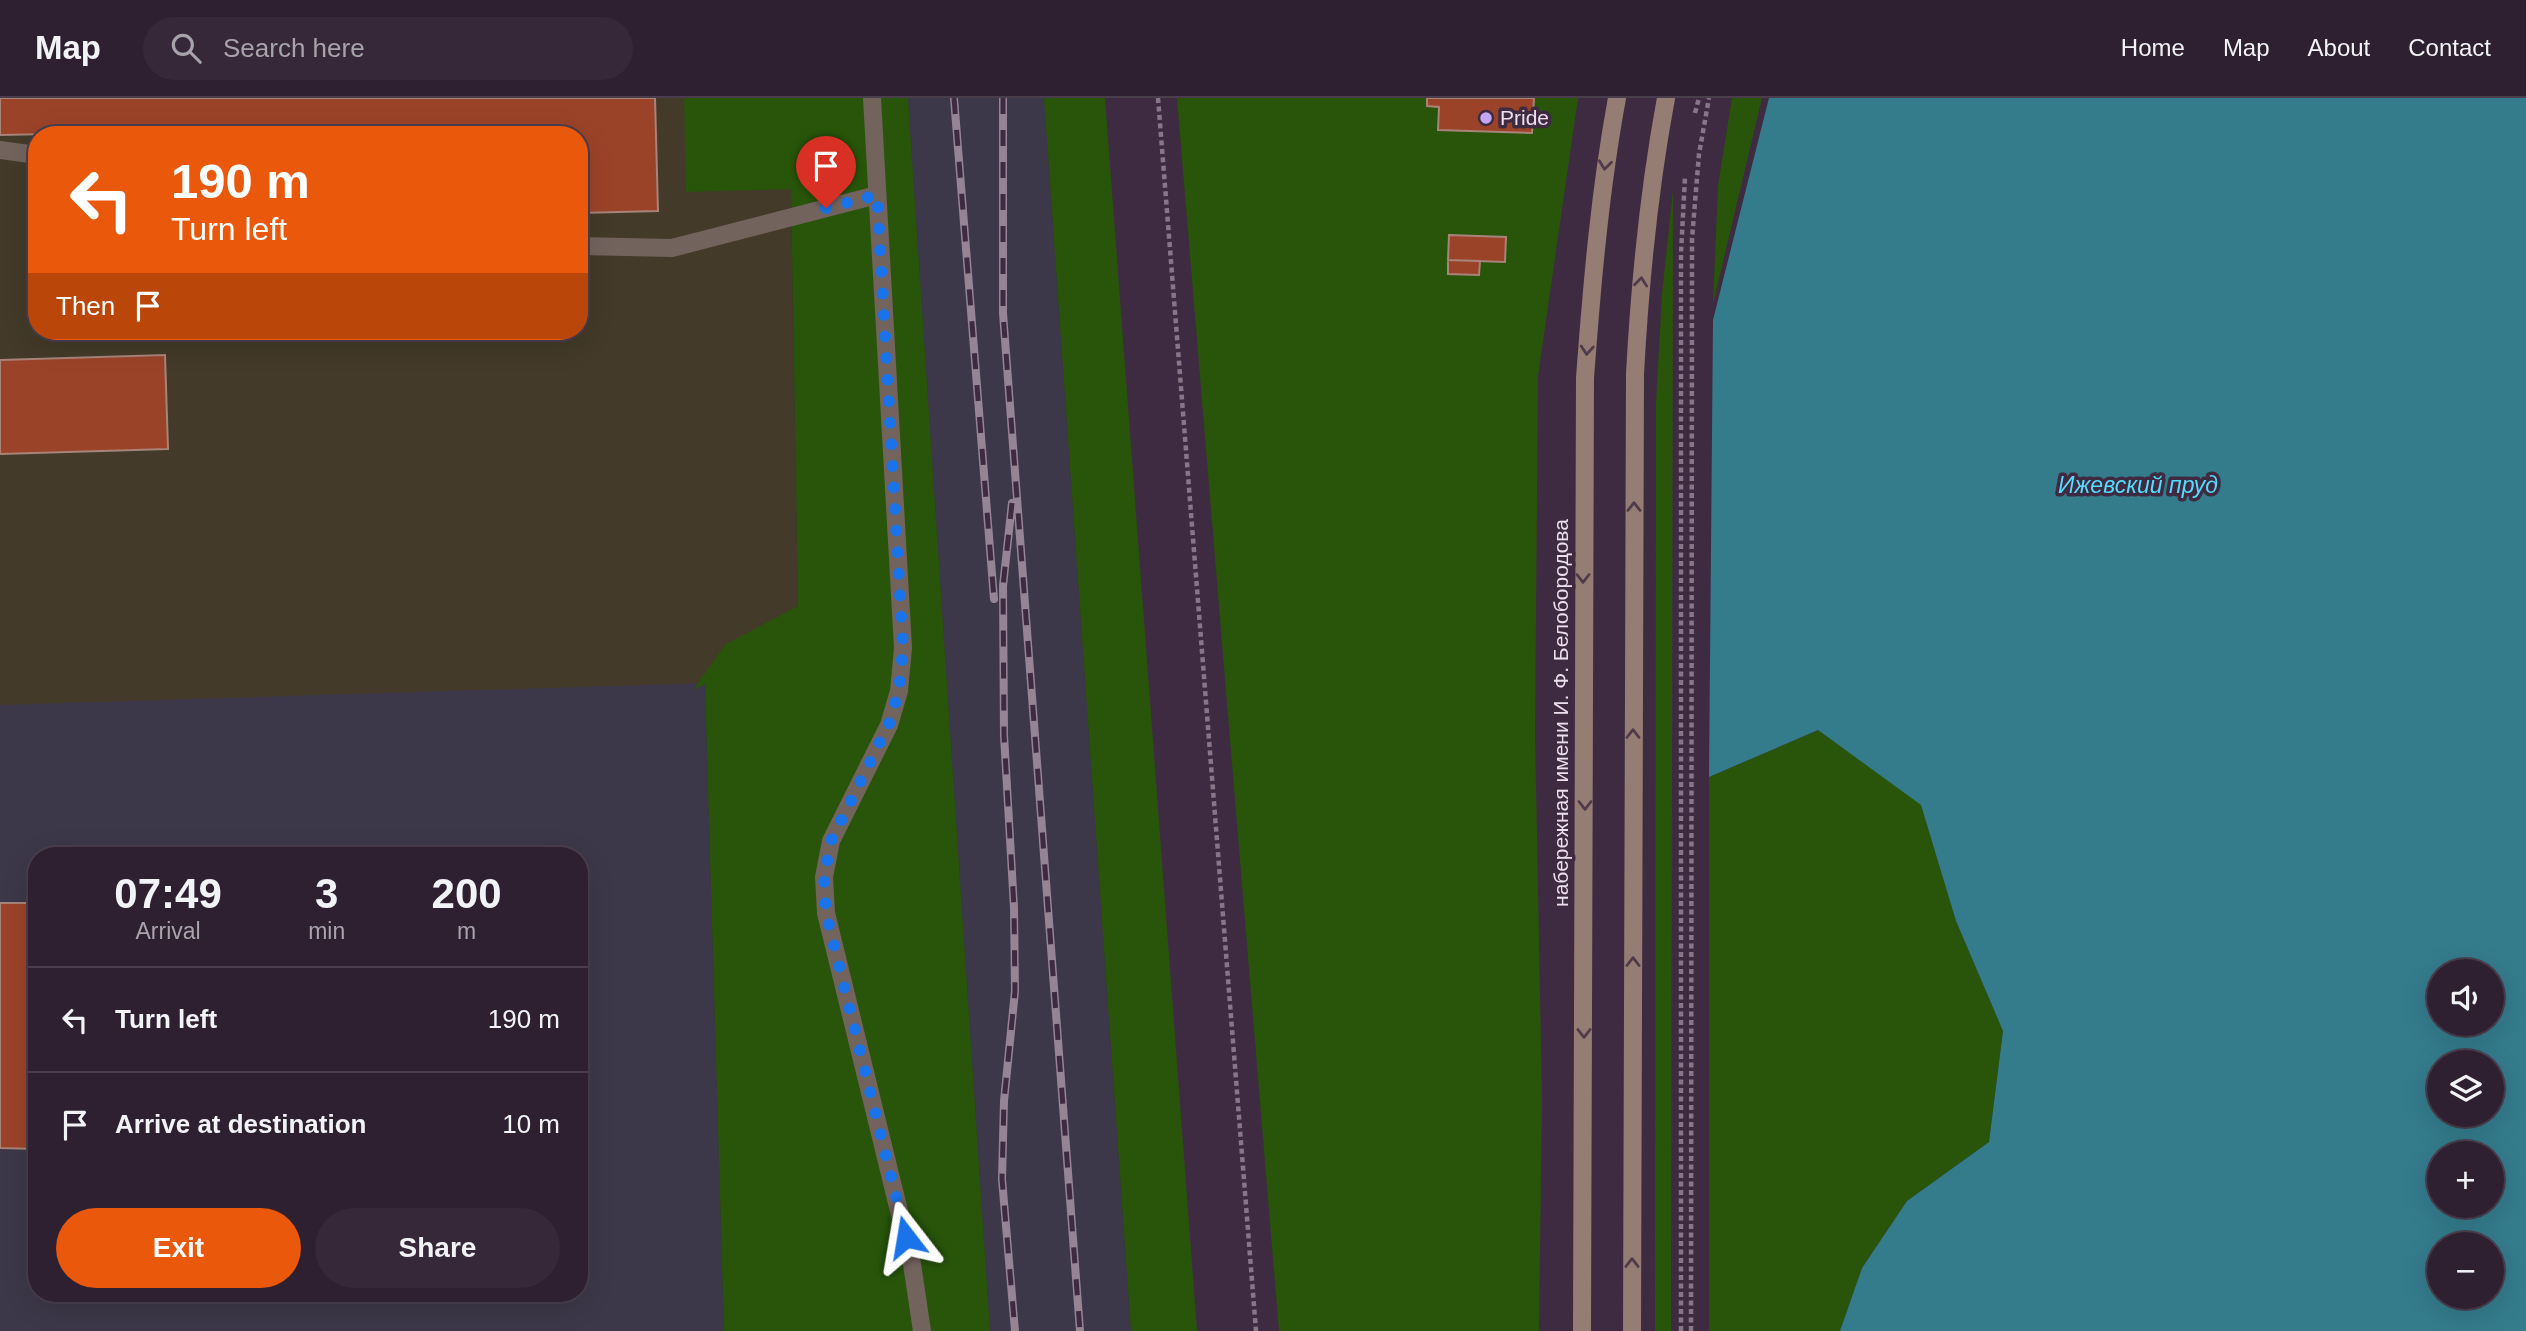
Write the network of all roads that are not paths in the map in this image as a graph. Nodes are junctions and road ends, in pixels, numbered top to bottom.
1 (872, 98) edge
2 (1617, 98) edge
3 (1666, 98) edge
4 (0, 150) edge
5 (28, 154) edge
6 (877, 195) junction
7 (588, 246) edge
8 (922, 1331) edge
9 (1583, 1331) edge
10 (1632, 1331) edge

1 - 6 lane
2 -> 9 main road, набережная имени И. Ф. Белобородова
10 -> 3 main road
4 - 5 lane
6 - 7 lane
6 - 8 lane

